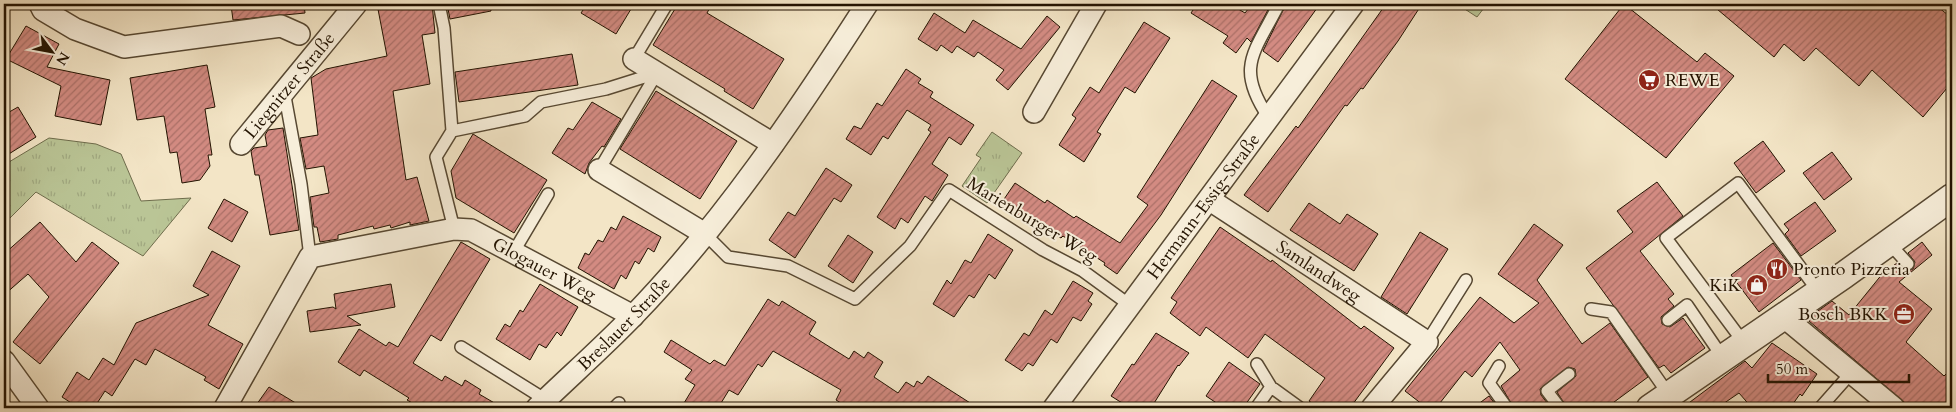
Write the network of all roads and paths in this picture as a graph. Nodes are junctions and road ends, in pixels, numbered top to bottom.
1 (40, 4) edge
2 (356, 4) edge
3 (439, 4) edge
4 (667, 4) edge
5 (867, 4) edge
6 (1096, 4) edge
7 (1280, 4) edge
8 (1354, 4) edge
9 (299, 34) dead end
10 (634, 59) joint
11 (657, 73) junction
12 (284, 91) junction
13 (1034, 112) dead end
14 (1269, 118) junction
15 (452, 131) junction
16 (241, 144) dead end
17 (773, 144) junction
18 (599, 170) joint
19 (548, 194) dead end
20 (1952, 197) edge
21 (1210, 200) junction
22 (454, 229) junction
23 (705, 234) junction
24 (1889, 243) junction
25 (513, 253) junction
26 (310, 256) junction
27 (1908, 264) dead end
28 (1466, 280) dead end
29 (1818, 291) junction
30 (1131, 306) junction
31 (1591, 309) dead end
32 (633, 316) junction
33 (1783, 316) junction
34 (1668, 320) dead end
35 (1428, 342) junction
36 (461, 347) dead end
37 (1734, 350) junction
38 (4, 361) edge
39 (1257, 364) dead end
40 (1499, 366) dead end
41 (1569, 374) dead end
42 (1850, 374) junction
43 (1271, 387) junction
44 (1660, 401) edge
45 (541, 404) edge
46 (38, 408) edge
47 (225, 408) edge
48 (1054, 408) edge
49 (1256, 408) edge
50 (1300, 408) edge
51 (1372, 408) edge
52 (1507, 408) edge
53 (1560, 408) edge
54 (1820, 408) edge
55 (1894, 408) edge

1 - 9 street
2 - 12 street, Liegnitzer Straße
3 - 15 lane
4 - 10 lane
5 - 17 street, Breslauer Straße
6 - 13 street
7 - 14 lane
8 - 14 street, Hermann-Essig-Straße
10 - 11 street
11 - 15 lane
11 - 17 street
11 - 18 lane
12 - 16 street, Liegnitzer Straße
12 - 26 lane
14 - 21 street, Hermann-Essig-Straße
15 - 22 lane
17 - 23 street, Breslauer Straße
18 - 23 street
19 - 25 lane
20 - 24 street
21 - 30 street, Hermann-Essig-Straße
21 - 35 street, Samlandweg
22 - 25 street, Glogauer Weg
22 - 26 street, Glogauer Weg
23 - 30 lane, Marienburger Weg
23 - 32 street, Breslauer Straße
24 - 27 lane
24 - 29 street
25 - 32 street, Glogauer Weg
26 - 47 street
28 - 35 lane
29 - 33 street
29 - 37 lane
30 - 48 street, Hermann-Essig-Straße
31 - 44 lane
32 - 45 street, Breslauer Straße
33 - 37 street
33 - 42 street
34 - 37 lane
35 - 51 street
36 - 45 lane
37 - 44 street
38 - 46 street
39 - 43 lane
40 - 52 lane
41 - 53 lane
42 - 54 lane
42 - 55 street
43 - 49 lane
43 - 50 lane

